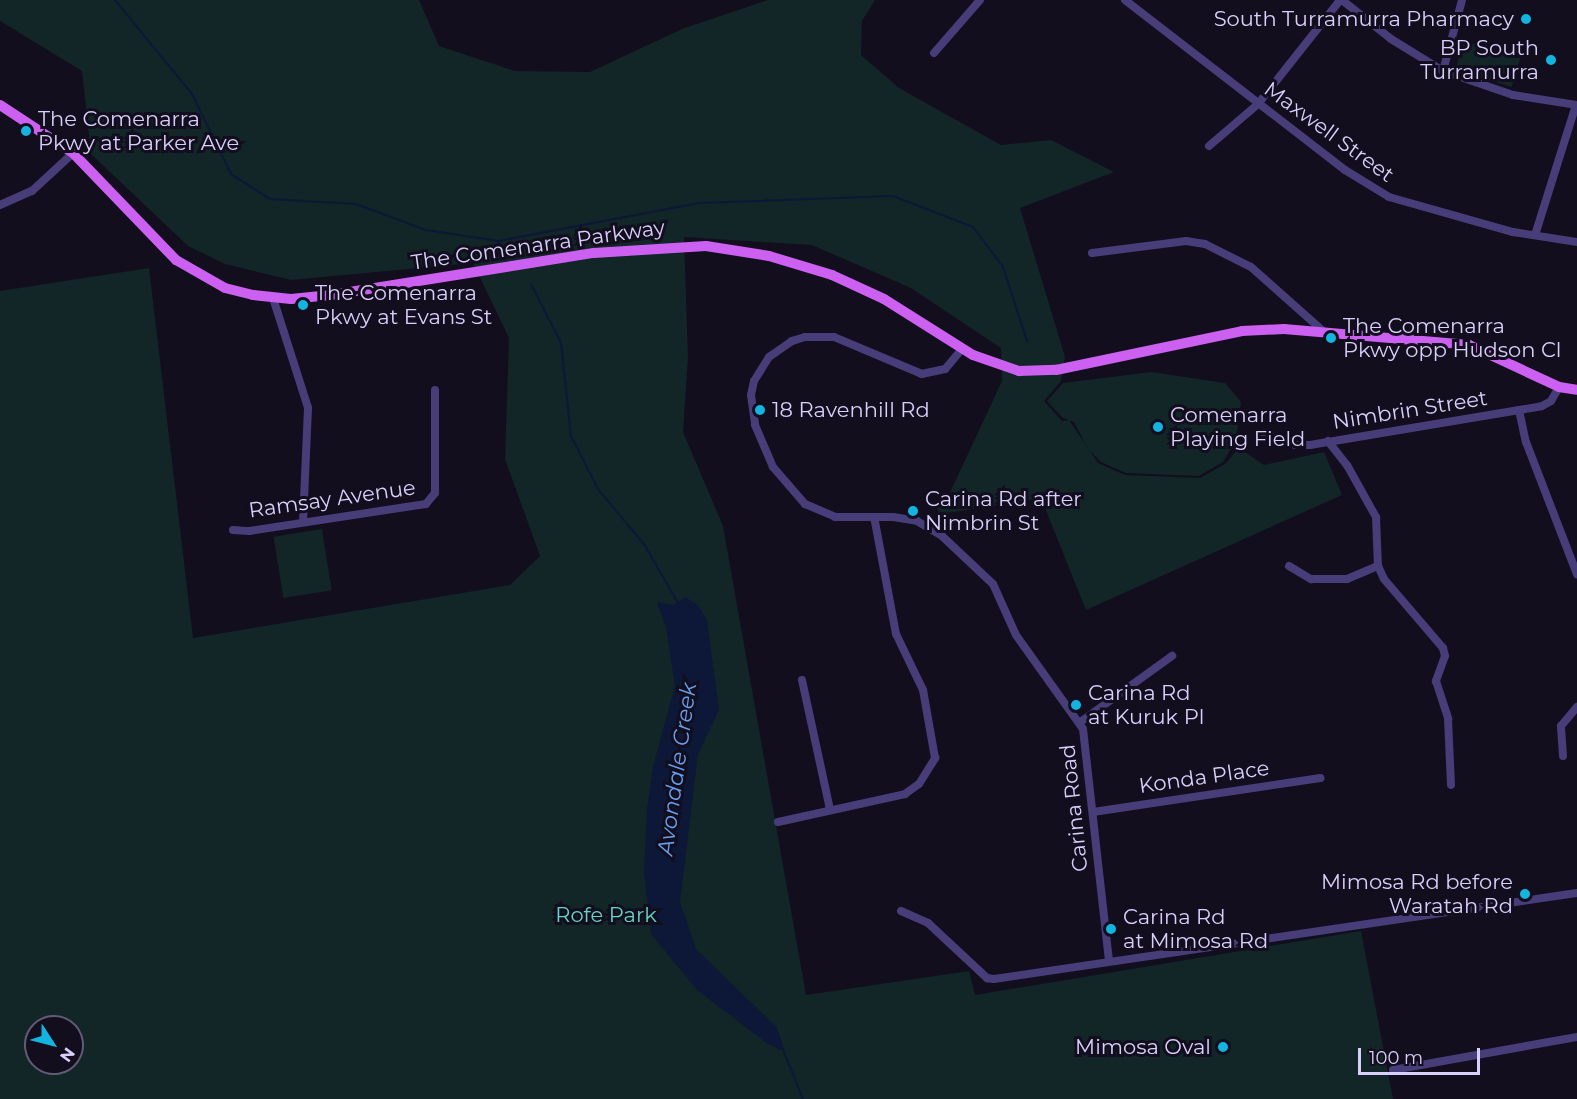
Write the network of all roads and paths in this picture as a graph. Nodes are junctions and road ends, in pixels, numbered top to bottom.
1 (980, 0) edge
2 (1125, 0) edge
3 (1341, 0) edge
4 (1462, 0) edge
5 (934, 53) dead end
6 (1443, 71) junction
7 (1258, 104) junction
8 (0, 105) edge
9 (1576, 105) edge
10 (1209, 146) dead end
11 (73, 153) junction
12 (0, 205) edge
13 (1535, 235) junction
14 (1577, 242) edge
15 (1092, 253) dead end
16 (273, 298) junction
17 (1323, 331) junction
18 (962, 349) junction
19 (1559, 387) junction
20 (435, 390) dead end
21 (1577, 390) edge
22 (1519, 410) junction
23 (1260, 432) dead end
24 (1328, 441) junction
25 (874, 517) junction
26 (303, 522) junction
27 (233, 530) dead end
28 (1289, 566) dead end
29 (1378, 566) junction
30 (1577, 574) edge
31 (1172, 656) dead end
32 (802, 680) dead end
33 (1577, 707) edge
34 (1079, 723) junction
35 (1563, 756) dead end
36 (1320, 778) dead end
37 (1451, 785) dead end
38 (830, 810) junction
39 (1093, 812) junction
40 (778, 822) dead end
41 (1577, 893) edge
42 (901, 911) dead end
43 (1109, 960) junction
44 (1577, 1037) edge
45 (1393, 1070) dead end

1 - 5 street
2 - 7 street, Maxwell Street
3 - 6 street
3 - 7 street
4 - 6 street
6 - 9 street
7 - 10 street
7 - 13 street, Maxwell Street
8 - 11 main road, The Comenarra Parkway
9 - 13 street
11 - 12 street
11 - 16 main road, The Comenarra Parkway
13 - 14 street, Maxwell Street
15 - 17 street
16 - 18 main road, The Comenarra Parkway
16 - 26 street
17 - 18 main road, The Comenarra Parkway
17 - 19 main road, The Comenarra Parkway
18 - 25 street
19 - 21 main road, The Comenarra Parkway
19 - 22 street, Nimbrin Street
20 - 26 street, Ramsay Avenue
22 - 24 street, Nimbrin Street
22 - 30 street
23 - 24 street, Nimbrin Street
24 - 29 street
25 - 34 street, Carina Road
25 - 38 street
26 - 27 street, Ramsay Avenue
28 - 29 street
29 - 37 street
31 - 34 street
32 - 38 street
33 - 35 street
34 - 39 street, Carina Road
36 - 39 street, Konda Place
38 - 40 street
39 - 43 street, Carina Road
41 - 43 street
42 - 43 street
44 - 45 street

